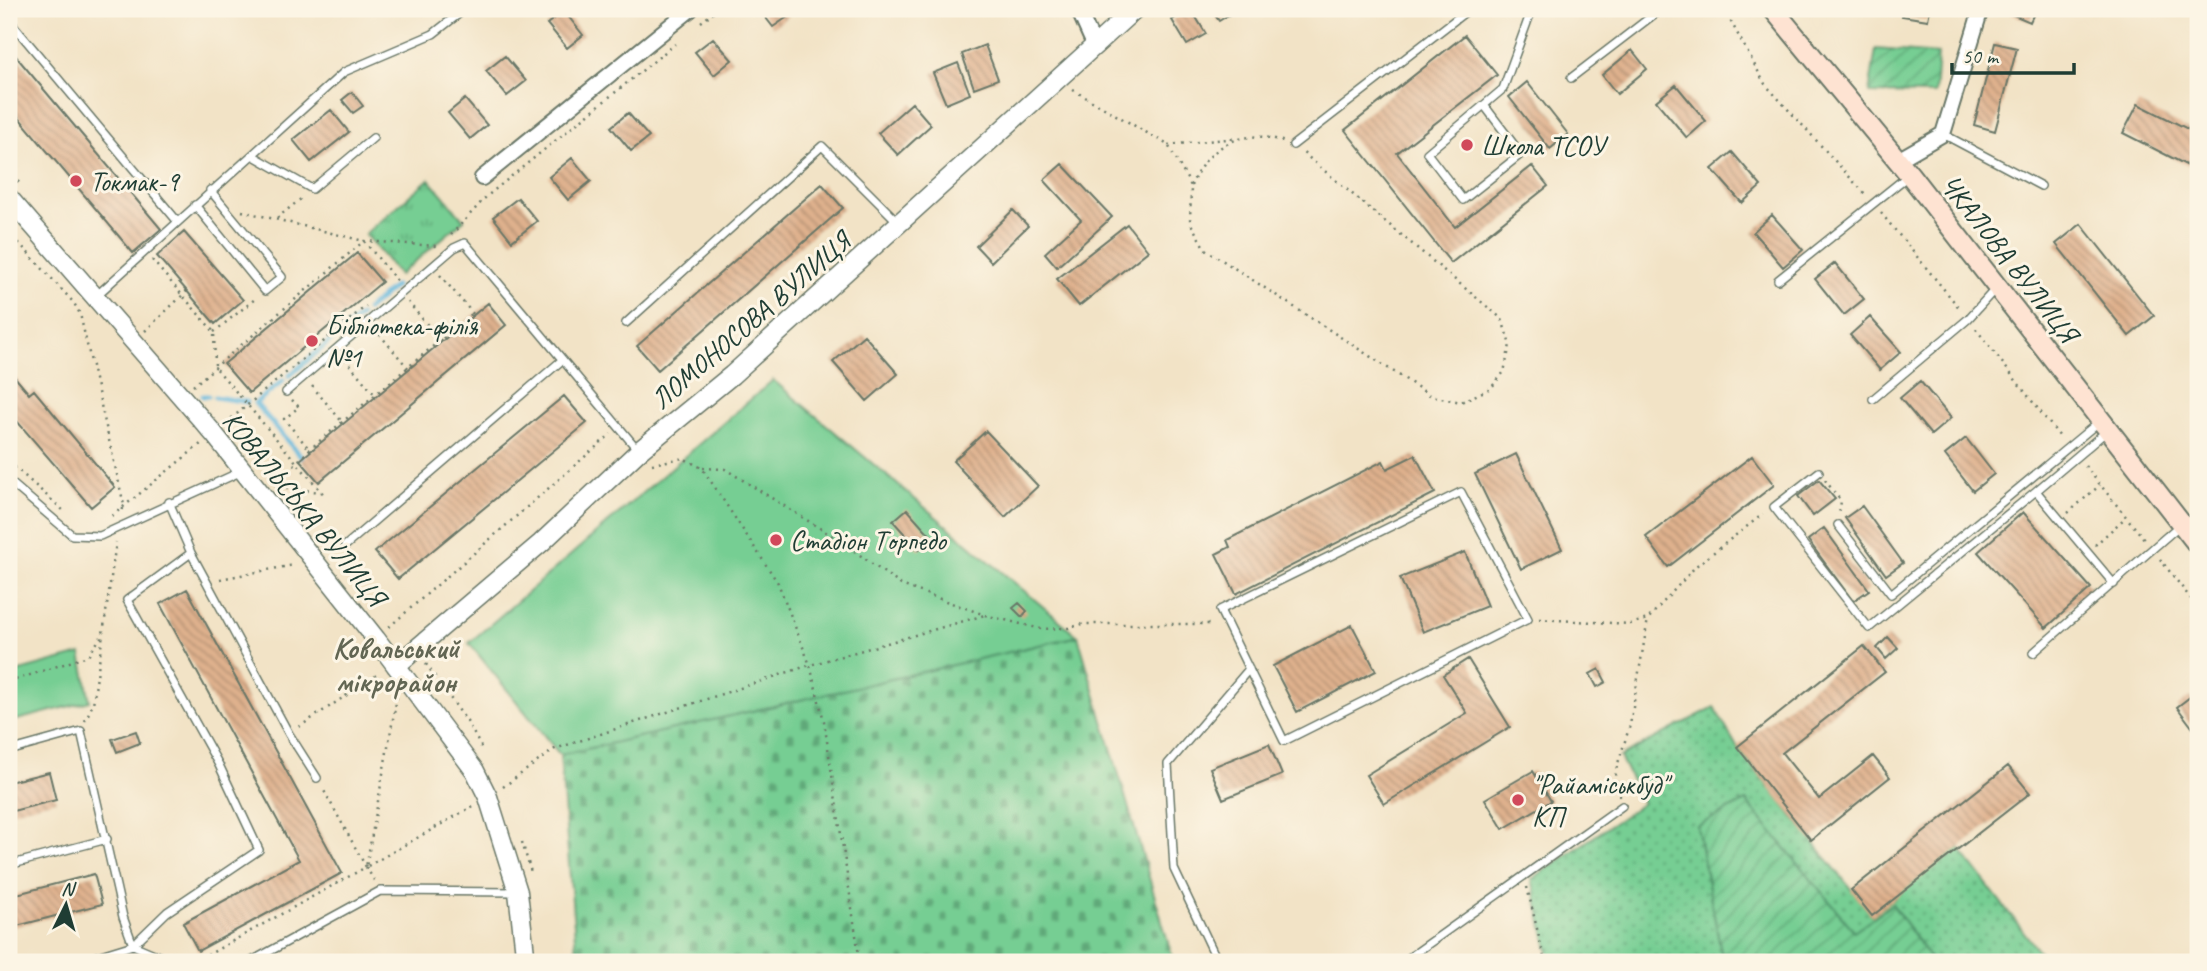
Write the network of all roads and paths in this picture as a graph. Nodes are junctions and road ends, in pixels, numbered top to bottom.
1 (465, 9) edge
2 (691, 9) edge
3 (718, 9) edge
4 (1078, 9) edge
5 (1135, 9) edge
6 (1469, 9) edge
7 (1532, 9) edge
8 (1661, 9) edge
9 (1773, 9) edge
10 (1981, 9) edge
11 (9, 20) edge
12 (697, 26) dead end
13 (676, 43) dead end
14 (1095, 47) junction
15 (1572, 78) dead end
16 (1058, 82) junction
17 (1484, 105) junction
18 (1943, 134) junction
19 (1248, 136) junction
20 (373, 138) dead end
21 (1168, 145) junction
22 (1293, 145) junction
23 (252, 155) junction
24 (1896, 160) junction
25 (1910, 175) junction
26 (482, 178) dead end
27 (2041, 186) dead end
28 (1191, 187) junction
29 (312, 189) junction
30 (210, 190) junction
31 (9, 198) edge
32 (195, 205) junction
33 (225, 206) junction
34 (276, 219) junction
35 (178, 222) junction
36 (898, 223) junction
37 (9, 232) edge
38 (447, 238) dead end
39 (16, 240) junction
40 (363, 241) junction
41 (9, 245) edge
42 (438, 246) junction
43 (454, 248) junction
44 (144, 251) junction
45 (428, 255) dead end
46 (433, 266) junction
47 (1778, 280) dead end
48 (397, 281) dead end
49 (1997, 287) junction
50 (265, 290) junction
51 (187, 291) dead end
52 (401, 294) junction
53 (182, 295) junction
54 (93, 298) junction
55 (366, 306) dead end
56 (137, 322) dead end
57 (369, 322) junction
58 (626, 323) dead end
59 (145, 331) junction
60 (214, 332) junction
61 (153, 341) dead end
62 (312, 341) dead end
63 (441, 341) junction
64 (317, 347) junction
65 (337, 349) junction
66 (561, 361) junction
67 (285, 364) dead end
68 (215, 367) junction
69 (408, 368) junction
70 (290, 370) junction
71 (304, 377) junction
72 (190, 389) dead end
73 (286, 392) joint
74 (376, 396) junction
75 (1873, 398) dead end
76 (247, 404) junction
77 (343, 423) junction
78 (224, 425) dead end
79 (2105, 425) junction
80 (618, 428) junction
81 (207, 439) dead end
82 (311, 450) junction
83 (639, 451) junction
84 (9, 462) edge
85 (297, 464) junction
86 (652, 464) dead end
87 (702, 468) junction
88 (243, 471) junction
89 (1819, 472) joint
90 (9, 481) edge
91 (2100, 485) dead end
92 (272, 487) junction
93 (2036, 491) junction
94 (321, 492) junction
95 (280, 497) dead end
96 (326, 497) dead end
97 (169, 502) junction
98 (124, 505) junction
99 (1774, 507) junction
100 (69, 515) dead end
101 (2126, 517) dead end
102 (2060, 520) junction
103 (107, 521) dead end
104 (2181, 523) junction
105 (118, 525) junction
106 (1838, 525) joint
107 (2198, 545) edge
108 (345, 546) dead end
109 (2087, 552) junction
110 (191, 553) junction
111 (2137, 563) junction
112 (2144, 569) dead end
113 (302, 574) dead end
114 (209, 582) junction
115 (2114, 584) junction
116 (985, 615) junction
117 (381, 618) dead end
118 (1528, 619) junction
119 (1648, 619) junction
120 (1227, 624) junction
121 (103, 634) junction
122 (2033, 653) dead end
123 (434, 654) dead end
124 (810, 665) junction
125 (374, 666) dead end
126 (396, 666) junction
127 (1249, 669) junction
128 (9, 682) edge
129 (398, 695) dead end
130 (81, 730) junction
131 (289, 734) junction
132 (9, 751) edge
133 (485, 755) dead end
134 (317, 778) joint
135 (502, 787) dead end
136 (476, 804) dead end
137 (1622, 806) joint
138 (107, 839) junction
139 (521, 840) dead end
140 (9, 865) edge
141 (366, 867) junction
142 (1525, 874) junction
143 (532, 878) dead end
144 (380, 891) junction
145 (518, 892) junction
146 (133, 945) junction
147 (78, 962) edge
148 (173, 962) edge
149 (195, 962) edge
150 (250, 962) edge
151 (526, 962) edge
152 (860, 962) edge
153 (1218, 962) edge
154 (1403, 962) edge
155 (1545, 962) edge

1 - 23 lane
2 - 26 street
3 - 12 path
4 - 14 street
5 - 14 street, ЛОМОНОСОВА ВУЛИЦЯ
6 - 22 lane
7 - 17 lane
8 - 15 lane
9 - 24 main road, ЧКАЛОВА ВУЛИЦЯ
10 - 18 street
11 - 35 lane
13 - 38 path
14 - 16 street, ЛОМОНОСОВА ВУЛИЦЯ
16 - 21 path
16 - 36 street, ЛОМОНОСОВА ВУЛИЦЯ
17 - 17 lane
18 - 24 street
18 - 27 lane
19 - 21 path
19 - 22 path
19 - 28 path
20 - 29 lane
21 - 28 path
22 - 28 path
23 - 29 lane
23 - 30 lane
24 - 25 main road, ЧКАЛОВА ВУЛИЦЯ
25 - 47 lane
25 - 49 main road, ЧКАЛОВА ВУЛИЦЯ
29 - 34 path
30 - 32 lane
30 - 33 lane
31 - 54 street, КОВАЛЬСЬКА ВУЛИЦЯ
32 - 35 lane
32 - 50 lane
33 - 34 path
33 - 50 lane
34 - 40 path
35 - 44 lane
36 - 58 lane
36 - 83 street, ЛОМОНОСОВА ВУЛИЦЯ
37 - 39 path
39 - 41 path
39 - 98 path
40 - 42 path
40 - 48 path
40 - 68 path
42 - 43 path
42 - 45 path
43 - 46 lane
43 - 66 lane
44 - 53 path
44 - 54 lane
46 - 52 lane
46 - 63 path
49 - 75 lane
49 - 79 main road, ЧКАЛОВА ВУЛИЦЯ
50 - 60 path
51 - 53 path
52 - 57 lane
52 - 63 path
53 - 59 path
53 - 60 path
54 - 88 street, КОВАЛЬСЬКА ВУЛИЦЯ
55 - 64 path
56 - 59 path
57 - 65 lane
57 - 69 path
59 - 61 path
60 - 68 path
62 - 64 path
63 - 69 path
64 - 70 path
65 - 71 lane
65 - 74 path
66 - 80 lane
66 - 108 lane
67 - 70 path
68 - 72 path
68 - 76 path
69 - 74 path
70 - 76 path
71 - 73 lane
71 - 77 path
73 - 82 path
74 - 77 path
76 - 78 path
76 - 85 path
77 - 82 path
79 - 93 lane
79 - 104 main road, ЧКАЛОВА ВУЛИЦЯ
79 - 106 lane
80 - 83 lane
80 - 117 path
81 - 98 path
82 - 85 path
83 - 126 street, ЛОМОНОСОВА ВУЛИЦЯ
84 - 100 path
85 - 92 path
85 - 94 path
86 - 87 path
87 - 116 path
87 - 124 path
88 - 97 lane
88 - 126 street, КОВАЛЬСЬКА ВУЛИЦЯ
89 - 99 lane
89 - 106 path
90 - 105 lane
91 - 102 path
92 - 94 path
92 - 95 path
93 - 99 lane
93 - 102 lane
94 - 96 path
97 - 105 lane
97 - 110 lane
98 - 103 path
98 - 105 path
99 - 119 path
101 - 109 path
102 - 109 lane
104 - 107 main road, ЧКАЛОВА ВУЛИЦЯ
104 - 111 lane
105 - 121 path
109 - 115 lane
110 - 114 lane
110 - 146 lane
111 - 112 lane
111 - 115 lane
113 - 114 path
114 - 131 lane
115 - 122 lane
116 - 120 path
116 - 124 path
118 - 119 path
118 - 120 lane
118 - 127 lane
119 - 137 path
120 - 127 lane
121 - 128 path
121 - 130 path
123 - 133 path
124 - 135 path
124 - 152 path
125 - 131 path
126 - 145 street, КОВАЛЬСЬКА ВУЛИЦЯ
127 - 153 lane
129 - 141 path
130 - 132 lane
130 - 138 lane
131 - 134 lane
134 - 141 path
136 - 141 path
137 - 142 lane
138 - 140 lane
138 - 146 lane
139 - 143 path
141 - 144 path
141 - 149 path
142 - 154 lane
142 - 155 path
144 - 145 lane
144 - 150 lane
145 - 151 street, КОВАЛЬСЬКА ВУЛИЦЯ
146 - 147 lane
146 - 148 lane

